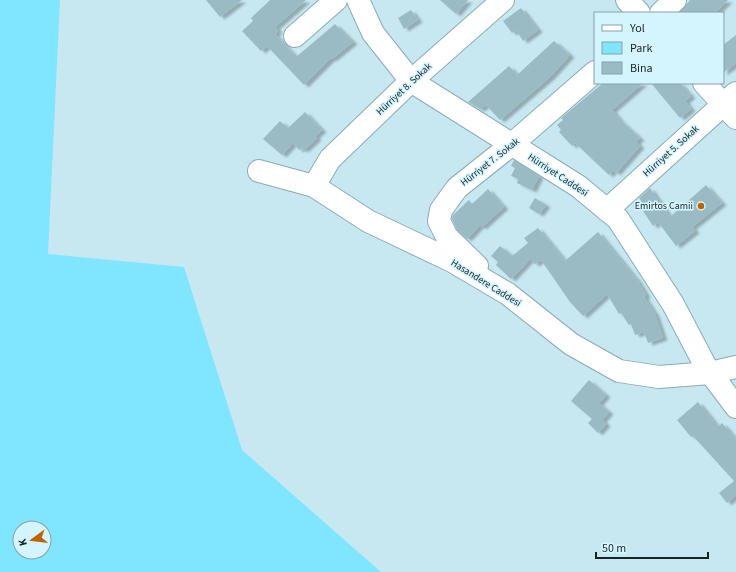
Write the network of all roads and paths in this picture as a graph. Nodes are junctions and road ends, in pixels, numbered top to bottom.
1 (336, 0) edge
2 (358, 0) edge
3 (504, 0) edge
4 (627, 0) edge
5 (675, 0) edge
6 (638, 12) edge
7 (662, 12) edge
8 (295, 36) dead end
9 (594, 73) edge
10 (411, 81) junction
11 (705, 84) edge
12 (732, 105) edge
13 (511, 146) junction
14 (259, 171) dead end
15 (314, 186) junction
16 (607, 210) junction
17 (491, 284) junction
18 (736, 367) edge
19 (710, 373) junction
20 (736, 407) edge

1 - 8 street
2 - 10 street, Hürriyet Caddesi
3 - 10 street, Hürriyet 8. Sokak
4 - 6 street
5 - 7 street
9 - 13 street, Hürriyet 7. Sokak
10 - 13 street, Hürriyet Caddesi
10 - 15 street, Hürriyet 8. Sokak
11 - 12 street
12 - 16 street, Hürriyet 5. Sokak
13 - 16 street, Hürriyet Caddesi
13 - 17 street, Hürriyet 7. Sokak
14 - 15 street, Hasandere Caddesi
15 - 17 street, Hasandere Caddesi
16 - 19 street, Hürriyet Caddesi
17 - 19 street, Hasandere Caddesi
18 - 19 street, Hasandere Caddesi
19 - 20 street, Hürriyet Caddesi

